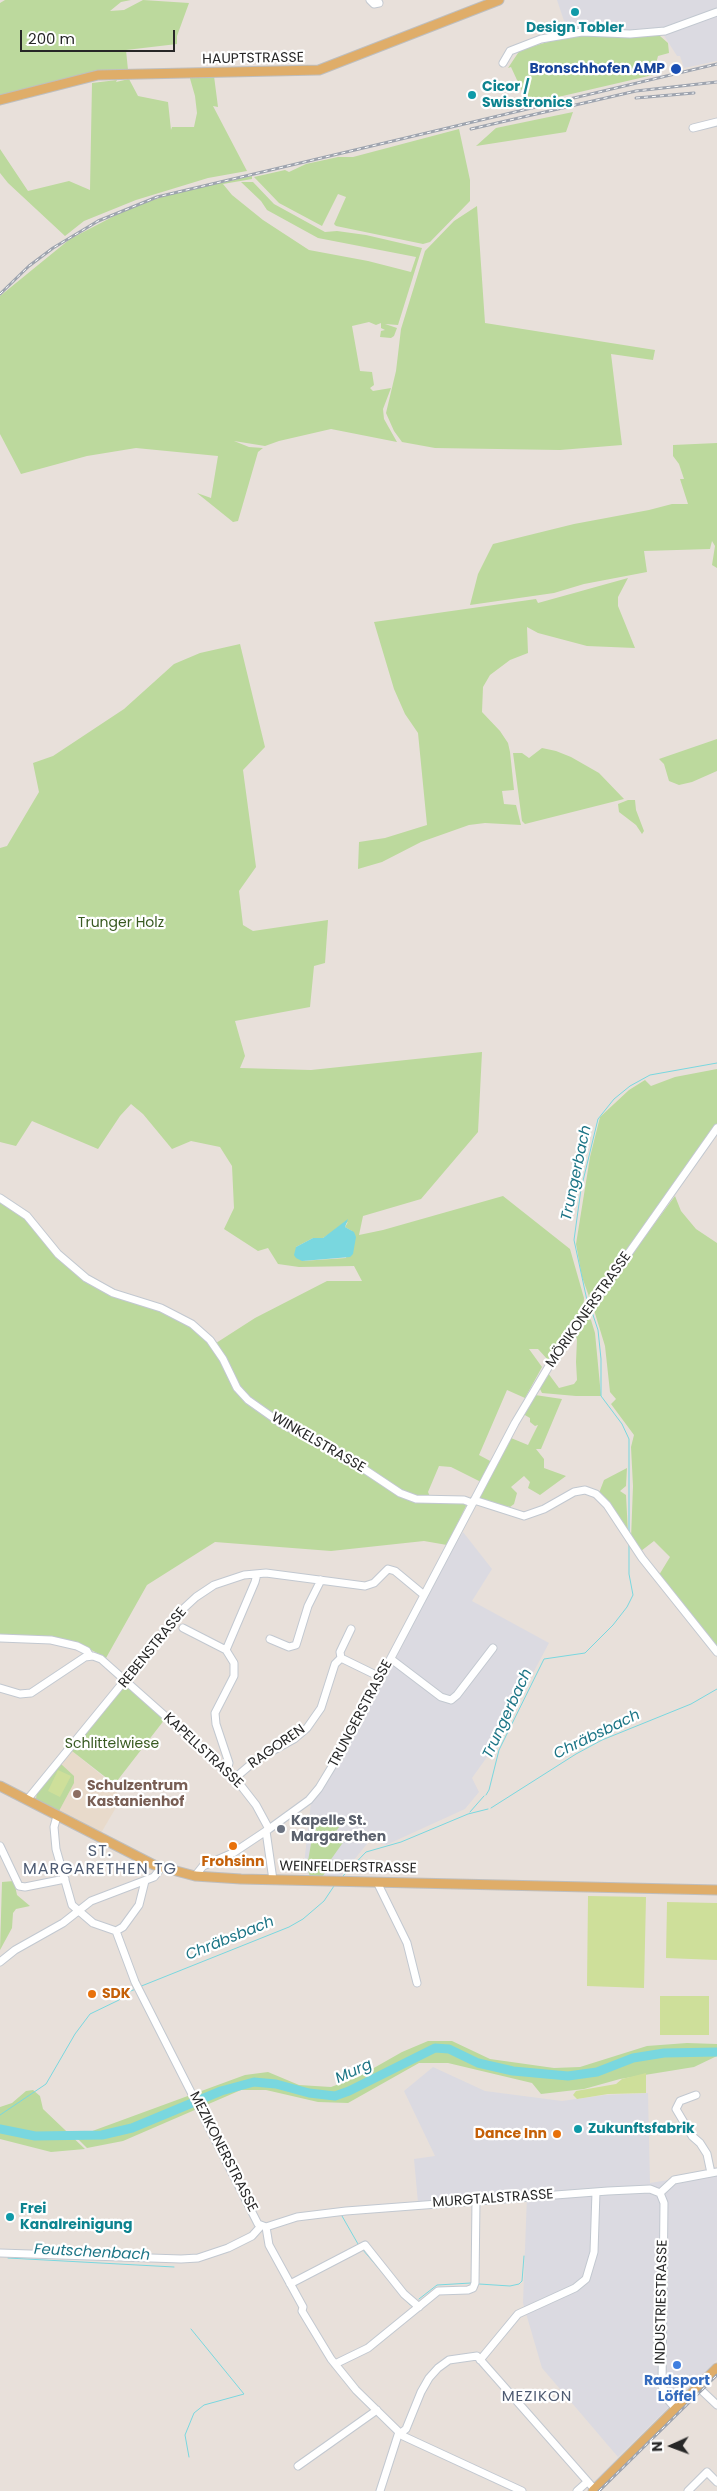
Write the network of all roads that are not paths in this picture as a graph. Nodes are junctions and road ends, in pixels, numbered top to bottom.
1 (370, 0) edge
2 (499, 0) edge
3 (379, 3) dead end
4 (717, 12) edge
5 (503, 63) dead end
6 (0, 100) edge
7 (717, 122) edge
8 (693, 128) dead end
9 (717, 1128) edge
10 (0, 1198) edge
11 (473, 1502) junction
12 (256, 1574) junction
13 (321, 1580) junction
14 (424, 1595) junction
15 (183, 1628) dead end
16 (351, 1629) dead end
17 (0, 1638) edge
18 (270, 1639) dead end
19 (493, 1648) dead end
20 (226, 1650) junction
21 (717, 1652) edge
22 (90, 1656) junction
23 (341, 1658) junction
24 (391, 1659) junction
25 (380, 1677) junction
26 (126, 1680) junction
27 (0, 1688) edge
28 (226, 1770) junction
29 (234, 1778) junction
30 (0, 1786) edge
31 (27, 1800) junction
32 (57, 1816) junction
33 (267, 1830) junction
34 (0, 1846) edge
35 (161, 1868) junction
36 (195, 1876) junction
37 (65, 1879) junction
38 (273, 1880) junction
39 (145, 1881) junction
40 (377, 1882) junction
41 (717, 1890) edge
42 (77, 1911) junction
43 (116, 1931) junction
44 (0, 1962) edge
45 (417, 1983) dead end
46 (696, 2095) dead end
47 (714, 2173) edge
48 (596, 2192) junction
49 (660, 2192) junction
50 (476, 2201) junction
51 (263, 2227) junction
52 (0, 2253) edge
53 (290, 2284) junction
54 (419, 2307) junction
55 (478, 2358) junction
56 (335, 2364) junction
57 (717, 2368) edge
58 (698, 2387) junction
59 (717, 2405) edge
60 (676, 2409) junction
61 (377, 2410) junction
62 (401, 2433) junction
63 (298, 2466) dead end
64 (716, 2481) edge
65 (587, 2482) junction
66 (595, 2490) edge
67 (380, 2491) edge
68 (522, 2491) edge
69 (577, 2491) edge
70 (688, 2491) edge

1 - 3 street
2 - 6 main road, HAUPTSTRASSE
4 - 5 street
7 - 8 street
9 - 11 street, MÖRIKONERSTRASSE
10 - 11 street, WINKELSTRASSE
11 - 14 street, TRUNGERSTRASSE
11 - 21 street
12 - 13 street, REBENSTRASSE
12 - 20 street
12 - 26 street, REBENSTRASSE
13 - 14 street, REBENSTRASSE
13 - 18 street
14 - 24 street, TRUNGERSTRASSE
15 - 20 street
16 - 23 street, RAGOREN
17 - 22 street, KAPELLSTRASSE
19 - 24 street
20 - 28 street
22 - 26 street, KAPELLSTRASSE
22 - 27 street
23 - 25 street
23 - 29 street, RAGOREN
24 - 25 street, TRUNGERSTRASSE
25 - 33 street, TRUNGERSTRASSE
26 - 28 street, KAPELLSTRASSE
26 - 31 street, REBENSTRASSE
28 - 29 street, KAPELLSTRASSE
29 - 33 street, KAPELLSTRASSE
30 - 31 main road, WEINFELDERSTRASSE
31 - 32 main road, WEINFELDERSTRASSE
32 - 35 main road, WEINFELDERSTRASSE
32 - 37 street
33 - 36 street, TRUNGERSTRASSE
33 - 38 street, KAPELLSTRASSE
34 - 37 street
35 - 36 main road, WEINFELDERSTRASSE
35 - 39 street
36 - 38 main road, WEINFELDERSTRASSE
37 - 42 street
38 - 40 main road, WEINFELDERSTRASSE
39 - 42 street
39 - 43 street
40 - 41 main road, WEINFELDERSTRASSE
40 - 45 street
42 - 43 street
42 - 44 street
43 - 51 street, MEZIKONERSTRASSE
46 - 47 street
47 - 49 street
48 - 49 street, MURGTALSTRASSE
48 - 50 street, MURGTALSTRASSE
48 - 55 street
49 - 60 street, INDUSTRIESTRASSE
50 - 51 street, MURGTALSTRASSE
50 - 54 street
51 - 52 street, MURGTALSTRASSE
51 - 53 street, MEZIKONERSTRASSE
53 - 54 street
53 - 56 street, MEZIKONERSTRASSE
54 - 56 street
55 - 62 street
55 - 65 street
56 - 61 street, MEZIKONERSTRASSE
57 - 58 main road
58 - 59 street
58 - 60 main road
60 - 66 main road
61 - 62 street, MEZIKONERSTRASSE
61 - 63 street
62 - 67 street
62 - 68 street, MEZIKONERSTRASSE
64 - 70 street
65 - 66 street
65 - 69 street

